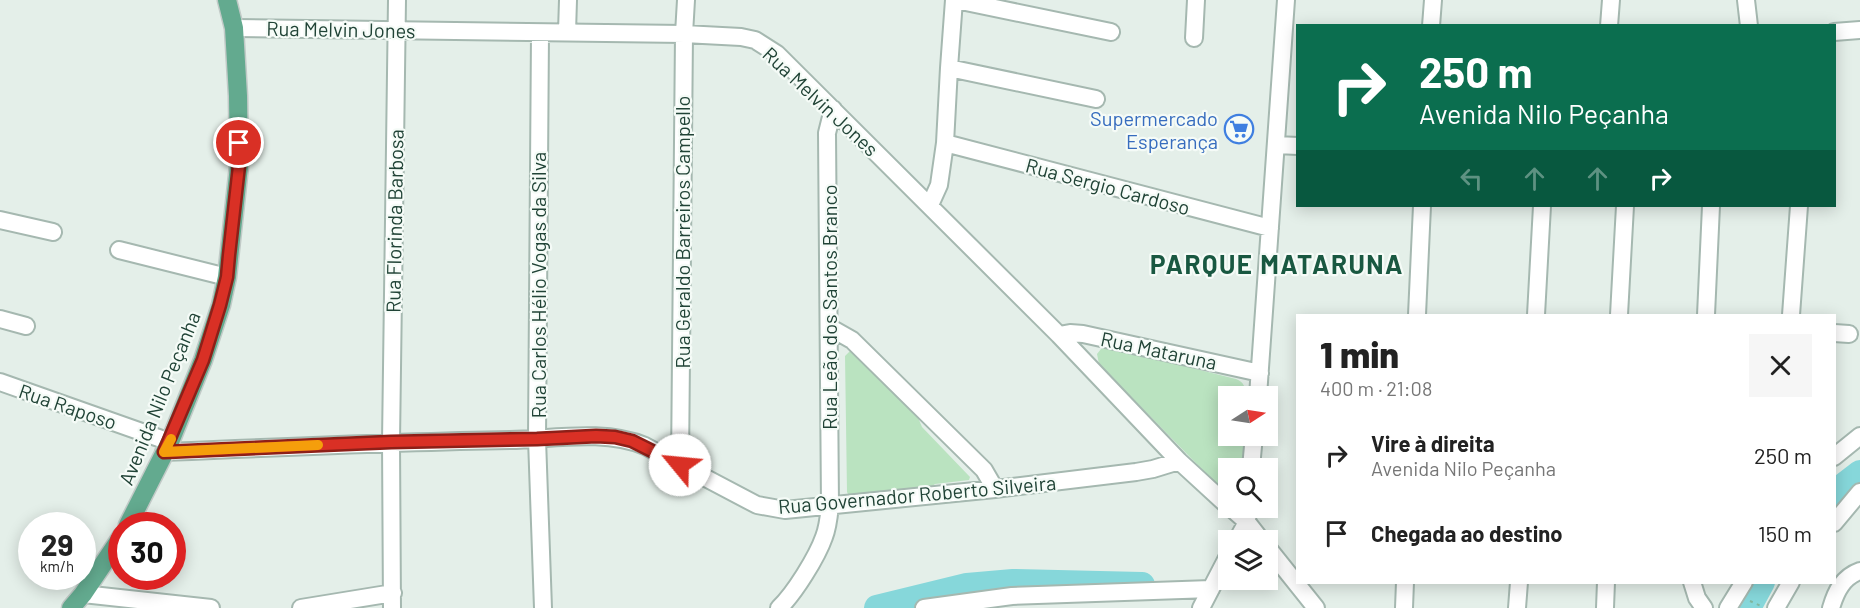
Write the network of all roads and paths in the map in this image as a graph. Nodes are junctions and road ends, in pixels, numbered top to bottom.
1 (227, 0) edge
2 (397, 0) edge
3 (568, 0) edge
4 (686, 0) edge
5 (955, 0) edge
6 (1196, 0) edge
7 (1286, 0) edge
8 (1433, 0) edge
9 (1611, 0) edge
10 (1746, 0) edge
11 (1431, 24) edge
12 (1609, 24) edge
13 (1749, 24) edge
14 (234, 28) junction
15 (396, 29) junction
16 (1860, 30) edge
17 (567, 32) junction
18 (1111, 32) dead end
19 (1836, 32) edge
20 (540, 33) junction
21 (684, 34) junction
22 (1194, 38) dead end
23 (949, 68) junction
24 (1096, 99) dead end
25 (833, 110) junction
26 (945, 143) junction
27 (1276, 145) junction
28 (1296, 146) edge
29 (930, 205) junction
30 (1422, 207) edge
31 (1542, 207) edge
32 (1625, 207) edge
33 (1711, 207) edge
34 (1799, 207) edge
35 (0, 220) edge
36 (1270, 228) junction
37 (53, 232) dead end
38 (119, 250) dead end
39 (227, 277) junction
40 (1417, 314) edge
41 (1536, 314) edge
42 (1620, 314) edge
43 (1706, 314) edge
44 (1791, 314) edge
45 (0, 319) edge
46 (26, 326) dead end
47 (829, 327) junction
48 (1059, 335) junction
49 (1260, 373) junction
50 (0, 382) edge
51 (1259, 386) edge
52 (1860, 436) edge
53 (537, 439) junction
54 (391, 442) junction
55 (167, 447) junction
56 (1836, 455) edge
57 (1179, 461) junction
58 (680, 465) junction
59 (995, 489) junction
60 (1860, 492) edge
61 (1218, 496) edge
62 (830, 505) junction
63 (134, 512) edge
64 (1836, 522) edge
65 (108, 556) edge
66 (1278, 560) edge
67 (1860, 572) edge
68 (1218, 575) edge
69 (1296, 583) edge
70 (1297, 584) edge
71 (1406, 584) edge
72 (1519, 584) edge
73 (1606, 584) edge
74 (1692, 584) edge
75 (1743, 584) edge
76 (1790, 584) edge
77 (1211, 589) junction
78 (1747, 600) dead end
79 (77, 601) edge
80 (392, 601) edge
81 (1757, 604) dead end
82 (211, 608) edge
83 (301, 608) edge
84 (543, 608) edge
85 (778, 608) edge
86 (924, 608) edge
87 (1201, 608) edge
88 (1316, 608) edge
89 (1404, 608) edge
90 (1517, 608) edge
91 (1605, 608) edge
92 (1703, 608) edge
93 (1728, 608) edge
94 (1776, 608) edge
95 (1831, 608) edge

1 - 14 main road, Avenida Nilo Peçanha
2 - 15 street, Rua Florinda Barbosa
3 - 17 street
4 - 21 street, Rua Geraldo Barreiros Campello
5 - 18 street
5 - 23 street
6 - 22 street
7 - 27 street
8 - 11 street
9 - 12 street
10 - 13 street
14 - 15 street, Rua Melvin Jones
14 - 39 main road, Avenida Nilo Peçanha
15 - 20 street, Rua Melvin Jones
15 - 54 street, Rua Florinda Barbosa
16 - 19 street
17 - 20 street, Rua Melvin Jones
17 - 21 street, Rua Melvin Jones
20 - 53 street, Rua Carlos Hélio Vogas da Silva
21 - 25 street, Rua Melvin Jones
21 - 58 street, Rua Geraldo Barreiros Campello
23 - 24 street
23 - 26 street
25 - 29 street, Rua Melvin Jones
25 - 47 street, Rua Leão dos Santos Branco
26 - 29 street
26 - 36 street, Rua Sergio Cardoso
27 - 28 street
27 - 36 street
29 - 48 street, Rua Melvin Jones
30 - 40 street
31 - 41 street
32 - 42 street
33 - 43 street
34 - 44 street
35 - 37 street
36 - 49 street
38 - 39 street
39 - 55 main road, Avenida Nilo Peçanha
45 - 46 street
47 - 59 street
47 - 62 street, Rua Leão dos Santos Branco
48 - 49 street, Rua Mataruna
48 - 57 street, Rua Melvin Jones
49 - 51 street
50 - 55 street, Rua Raposo
52 - 56 street
53 - 54 street, Rua Governador Roberto Silveira
53 - 58 street, Rua Governador Roberto Silveira
53 - 84 street, Rua Carlos Hélio Vogas da Silva
54 - 55 street, Rua Governador Roberto Silveira
54 - 80 street, Rua Florinda Barbosa
55 - 63 main road, Avenida Nilo Peçanha
57 - 59 street, Rua Governador Roberto Silveira
57 - 61 street, Rua Melvin Jones
58 - 62 street, Rua Governador Roberto Silveira
59 - 62 street, Rua Governador Roberto Silveira
60 - 64 street
62 - 85 street, Rua Leão dos Santos Branco
65 - 79 main road
66 - 69 street
67 - 95 street
68 - 77 street
70 - 88 street
71 - 89 street
72 - 90 street
73 - 91 street
74 - 92 street
75 - 93 street
76 - 94 street
77 - 86 street
77 - 87 street
78 - 81 path
79 - 82 street
80 - 83 street

